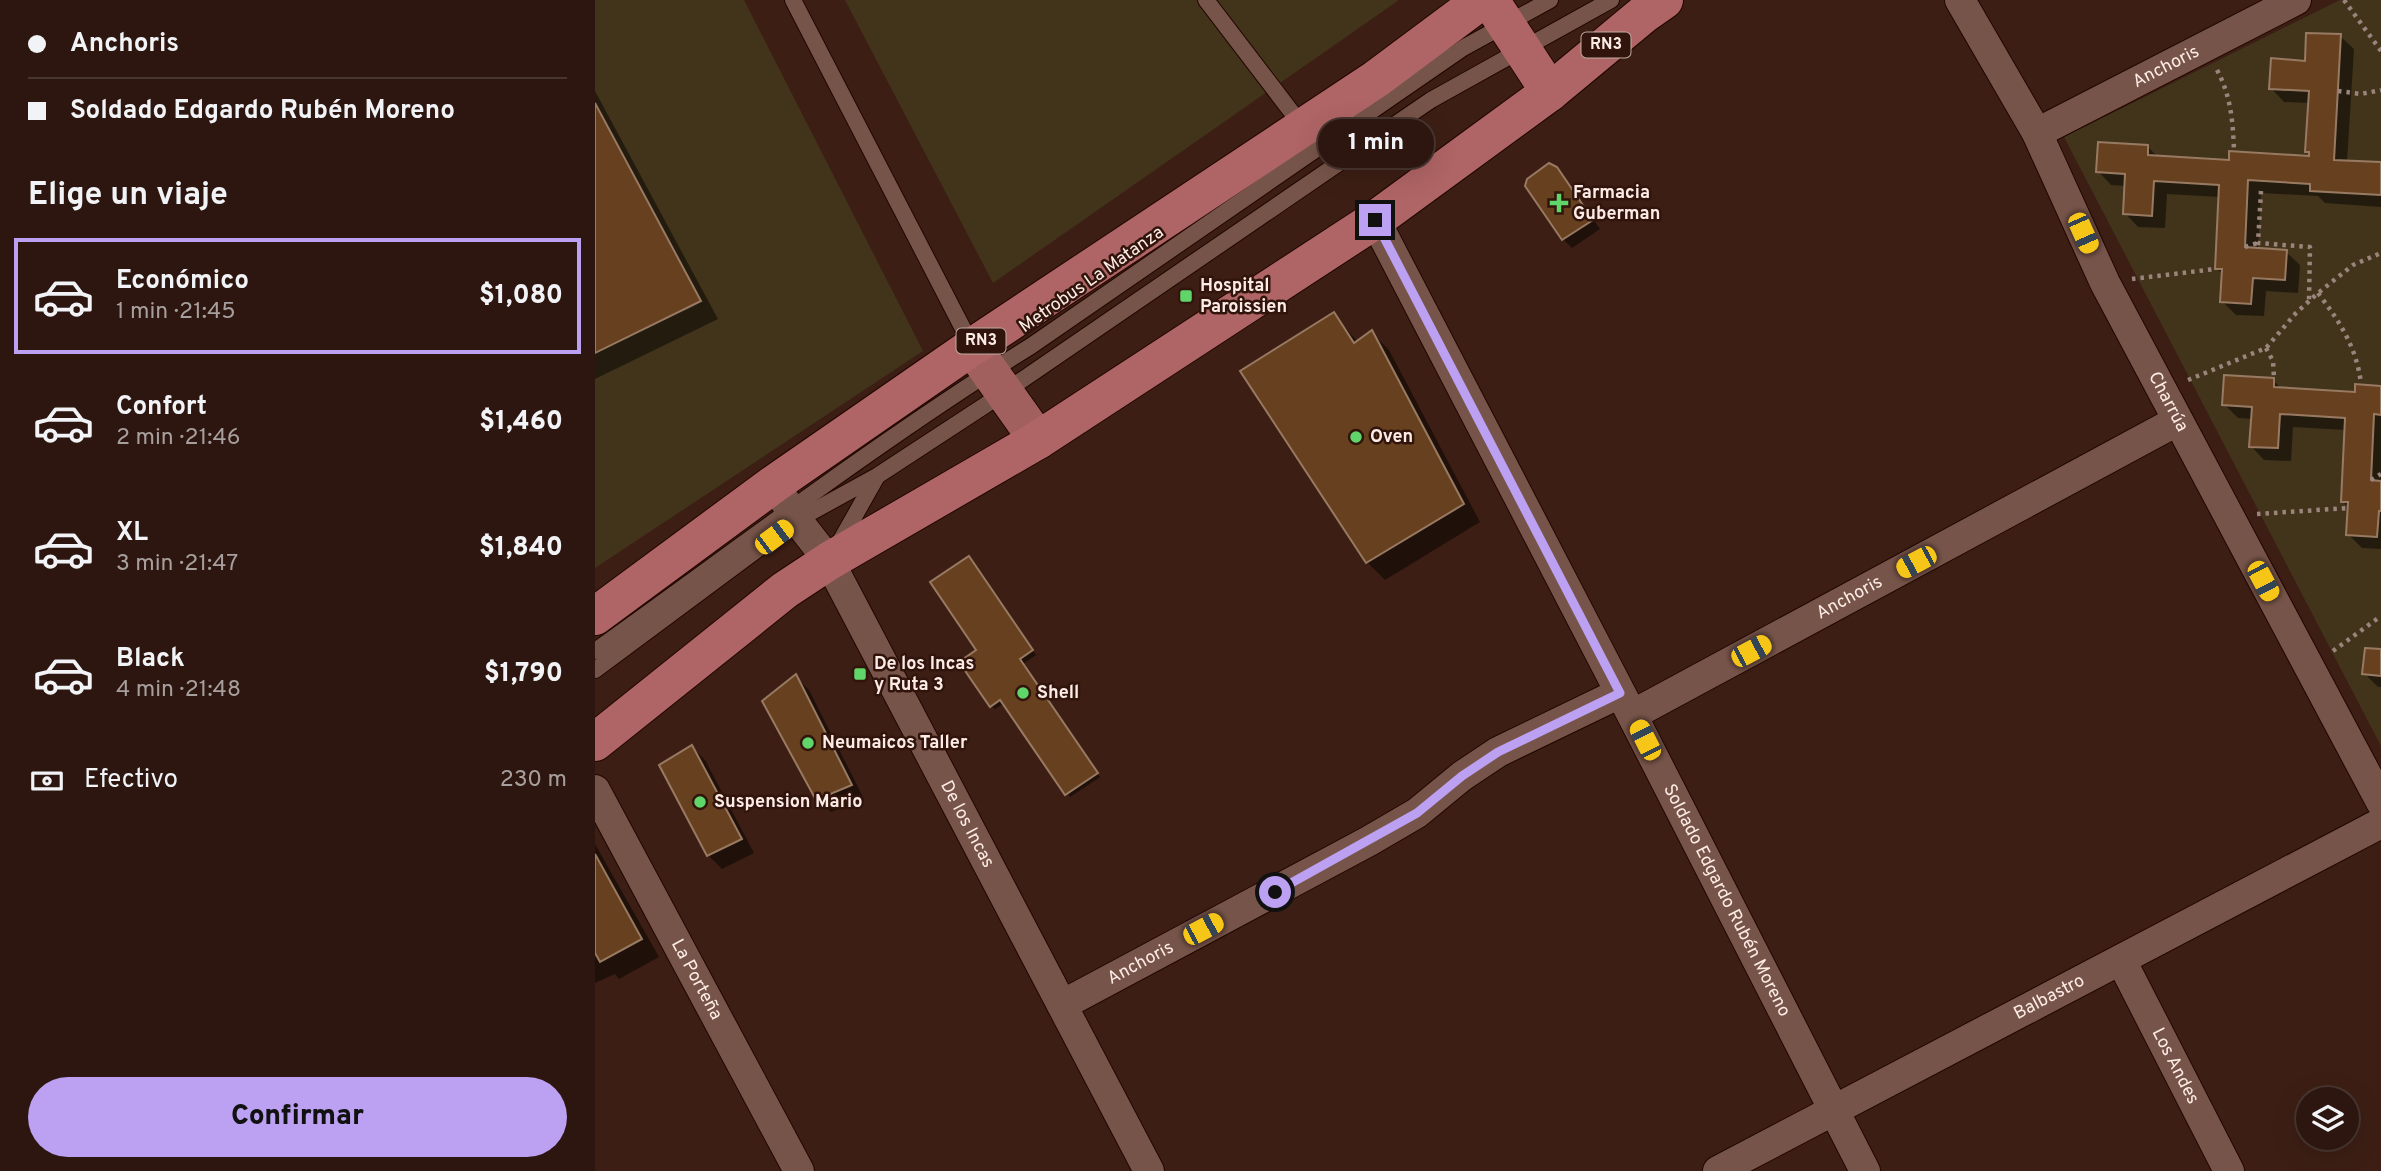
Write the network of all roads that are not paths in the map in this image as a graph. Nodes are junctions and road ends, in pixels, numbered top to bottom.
1 (793, 0) edge
2 (1206, 0) edge
3 (1550, 0) edge
4 (1611, 0) edge
5 (1664, 0) edge
6 (1960, 0) edge
7 (2295, 0) edge
8 (1500, 19) edge
9 (1550, 92) junction
10 (1303, 127) junction
11 (2037, 133) junction
12 (1375, 220) junction
13 (989, 370) junction
14 (2177, 421) junction
15 (1038, 440) junction
16 (877, 476) junction
17 (787, 505) junction
18 (829, 561) junction
19 (595, 616) edge
20 (595, 651) edge
21 (595, 670) edge
22 (1626, 704) junction
23 (595, 742) edge
24 (595, 790) edge
25 (2381, 802) edge
26 (2381, 823) edge
27 (2121, 960) junction
28 (1062, 1005) junction
29 (1834, 1111) junction
30 (799, 1171) edge
31 (1149, 1171) edge
32 (1718, 1171) edge
33 (1865, 1171) edge
34 (2229, 1171) edge

1 - 13 lane
2 - 10 lane
3 - 8 lane, Metrobus La Matanza
4 - 8 lane, Metrobus La Matanza
5 - 9 highway, RN3
6 - 11 street, Charrúa
7 - 11 street, Anchoris
8 - 9 highway
8 - 10 highway, RN3
8 - 13 lane, Metrobus La Matanza
8 - 13 lane, Metrobus La Matanza
9 - 12 highway, RN3
10 - 13 highway, RN3
11 - 14 street, Charrúa
12 - 15 highway, RN3
12 - 22 street, Soldado Edgardo Rubén Moreno
13 - 15 main road
13 - 16 lane, Metrobus La Matanza
13 - 17 highway, RN3
14 - 22 street, Anchoris
14 - 25 street, Charrúa
15 - 18 highway, RN3
16 - 17 lane, Metrobus La Matanza
16 - 18 lane, Metrobus La Matanza
17 - 18 street, De los Incas
17 - 19 highway, RN3
17 - 20 lane, Metrobus La Matanza
17 - 21 lane, Metrobus La Matanza
18 - 23 highway, RN3
18 - 28 street, De los Incas
22 - 28 street, Anchoris
22 - 29 street, Soldado Edgardo Rubén Moreno
24 - 30 street, La Porteña
26 - 27 street, Balbastro
27 - 29 street, Balbastro
27 - 34 street, Los Andes
28 - 31 street, De los Incas
29 - 32 street, Balbastro
29 - 33 street, Soldado Edgardo Rubén Moreno

